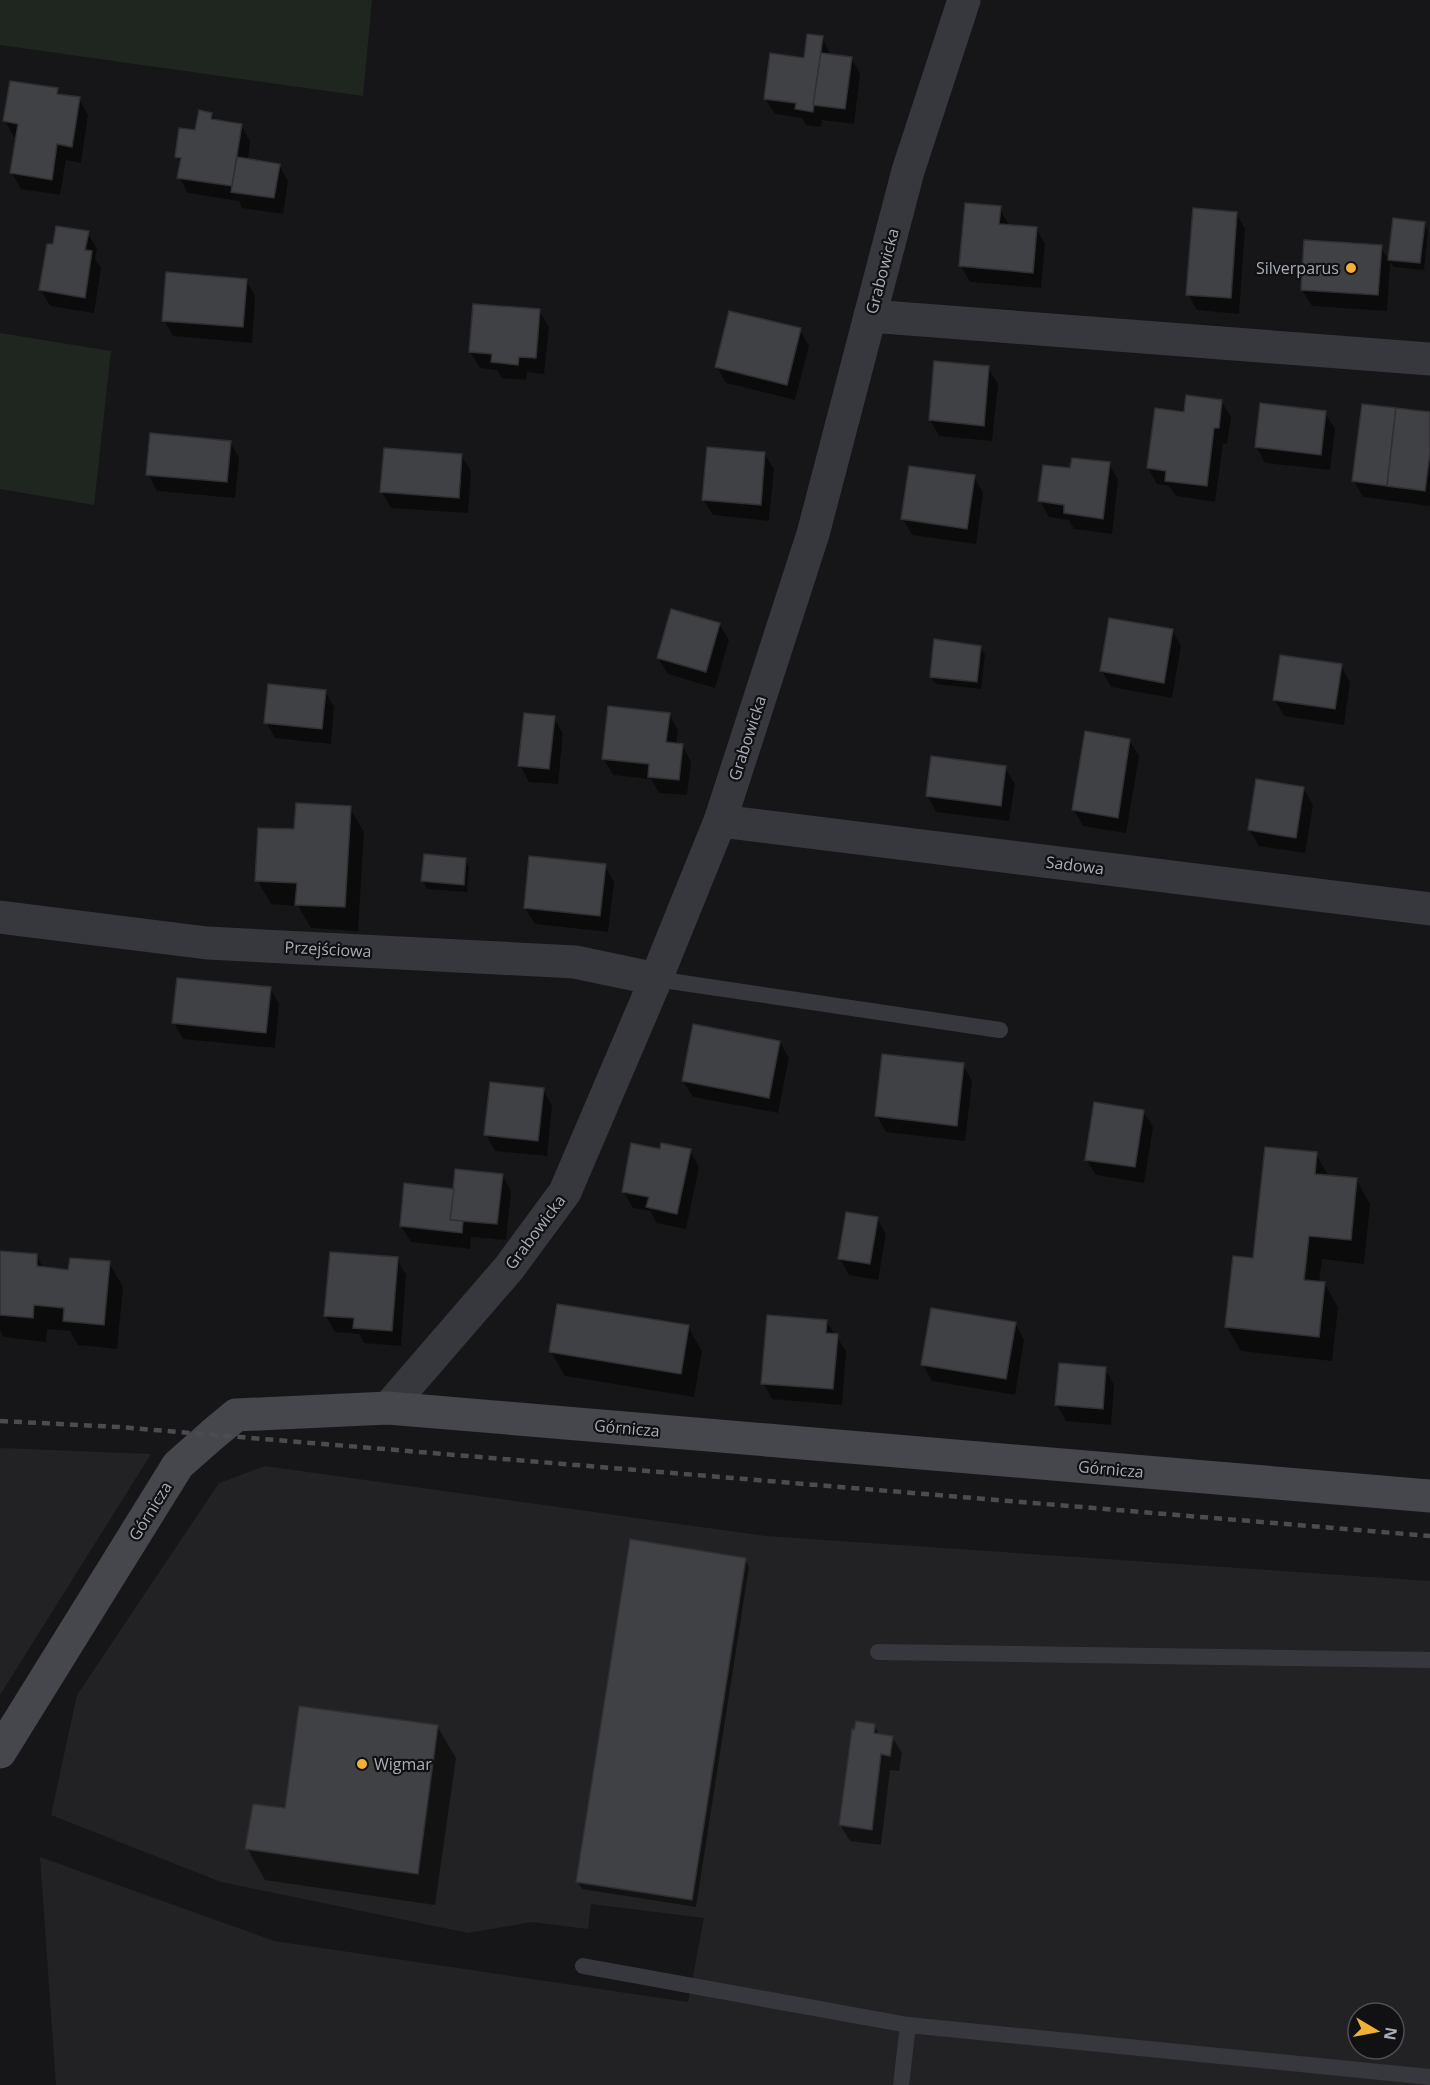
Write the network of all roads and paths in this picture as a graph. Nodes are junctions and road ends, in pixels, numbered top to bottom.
1 (964, 0) edge
2 (870, 316) junction
3 (1430, 359) edge
4 (720, 821) junction
5 (1430, 909) edge
6 (0, 917) edge
7 (656, 979) junction
8 (1000, 1030) dead end
9 (387, 1408) junction
10 (1430, 1496) edge
11 (878, 1652) dead end
12 (1430, 1660) edge
13 (0, 1752) edge
14 (583, 1966) dead end
15 (908, 2025) junction
16 (1430, 2077) edge
17 (901, 2085) edge

1 - 2 street, Grabowicka
2 - 3 street
2 - 4 street, Grabowicka
4 - 5 street, Sadowa
4 - 7 street, Grabowicka
6 - 7 street, Przejściowa
7 - 8 lane
7 - 9 street, Grabowicka
9 - 10 street, Górnicza
9 - 13 street, Górnicza
11 - 12 lane
14 - 15 lane
15 - 16 lane
15 - 17 lane

